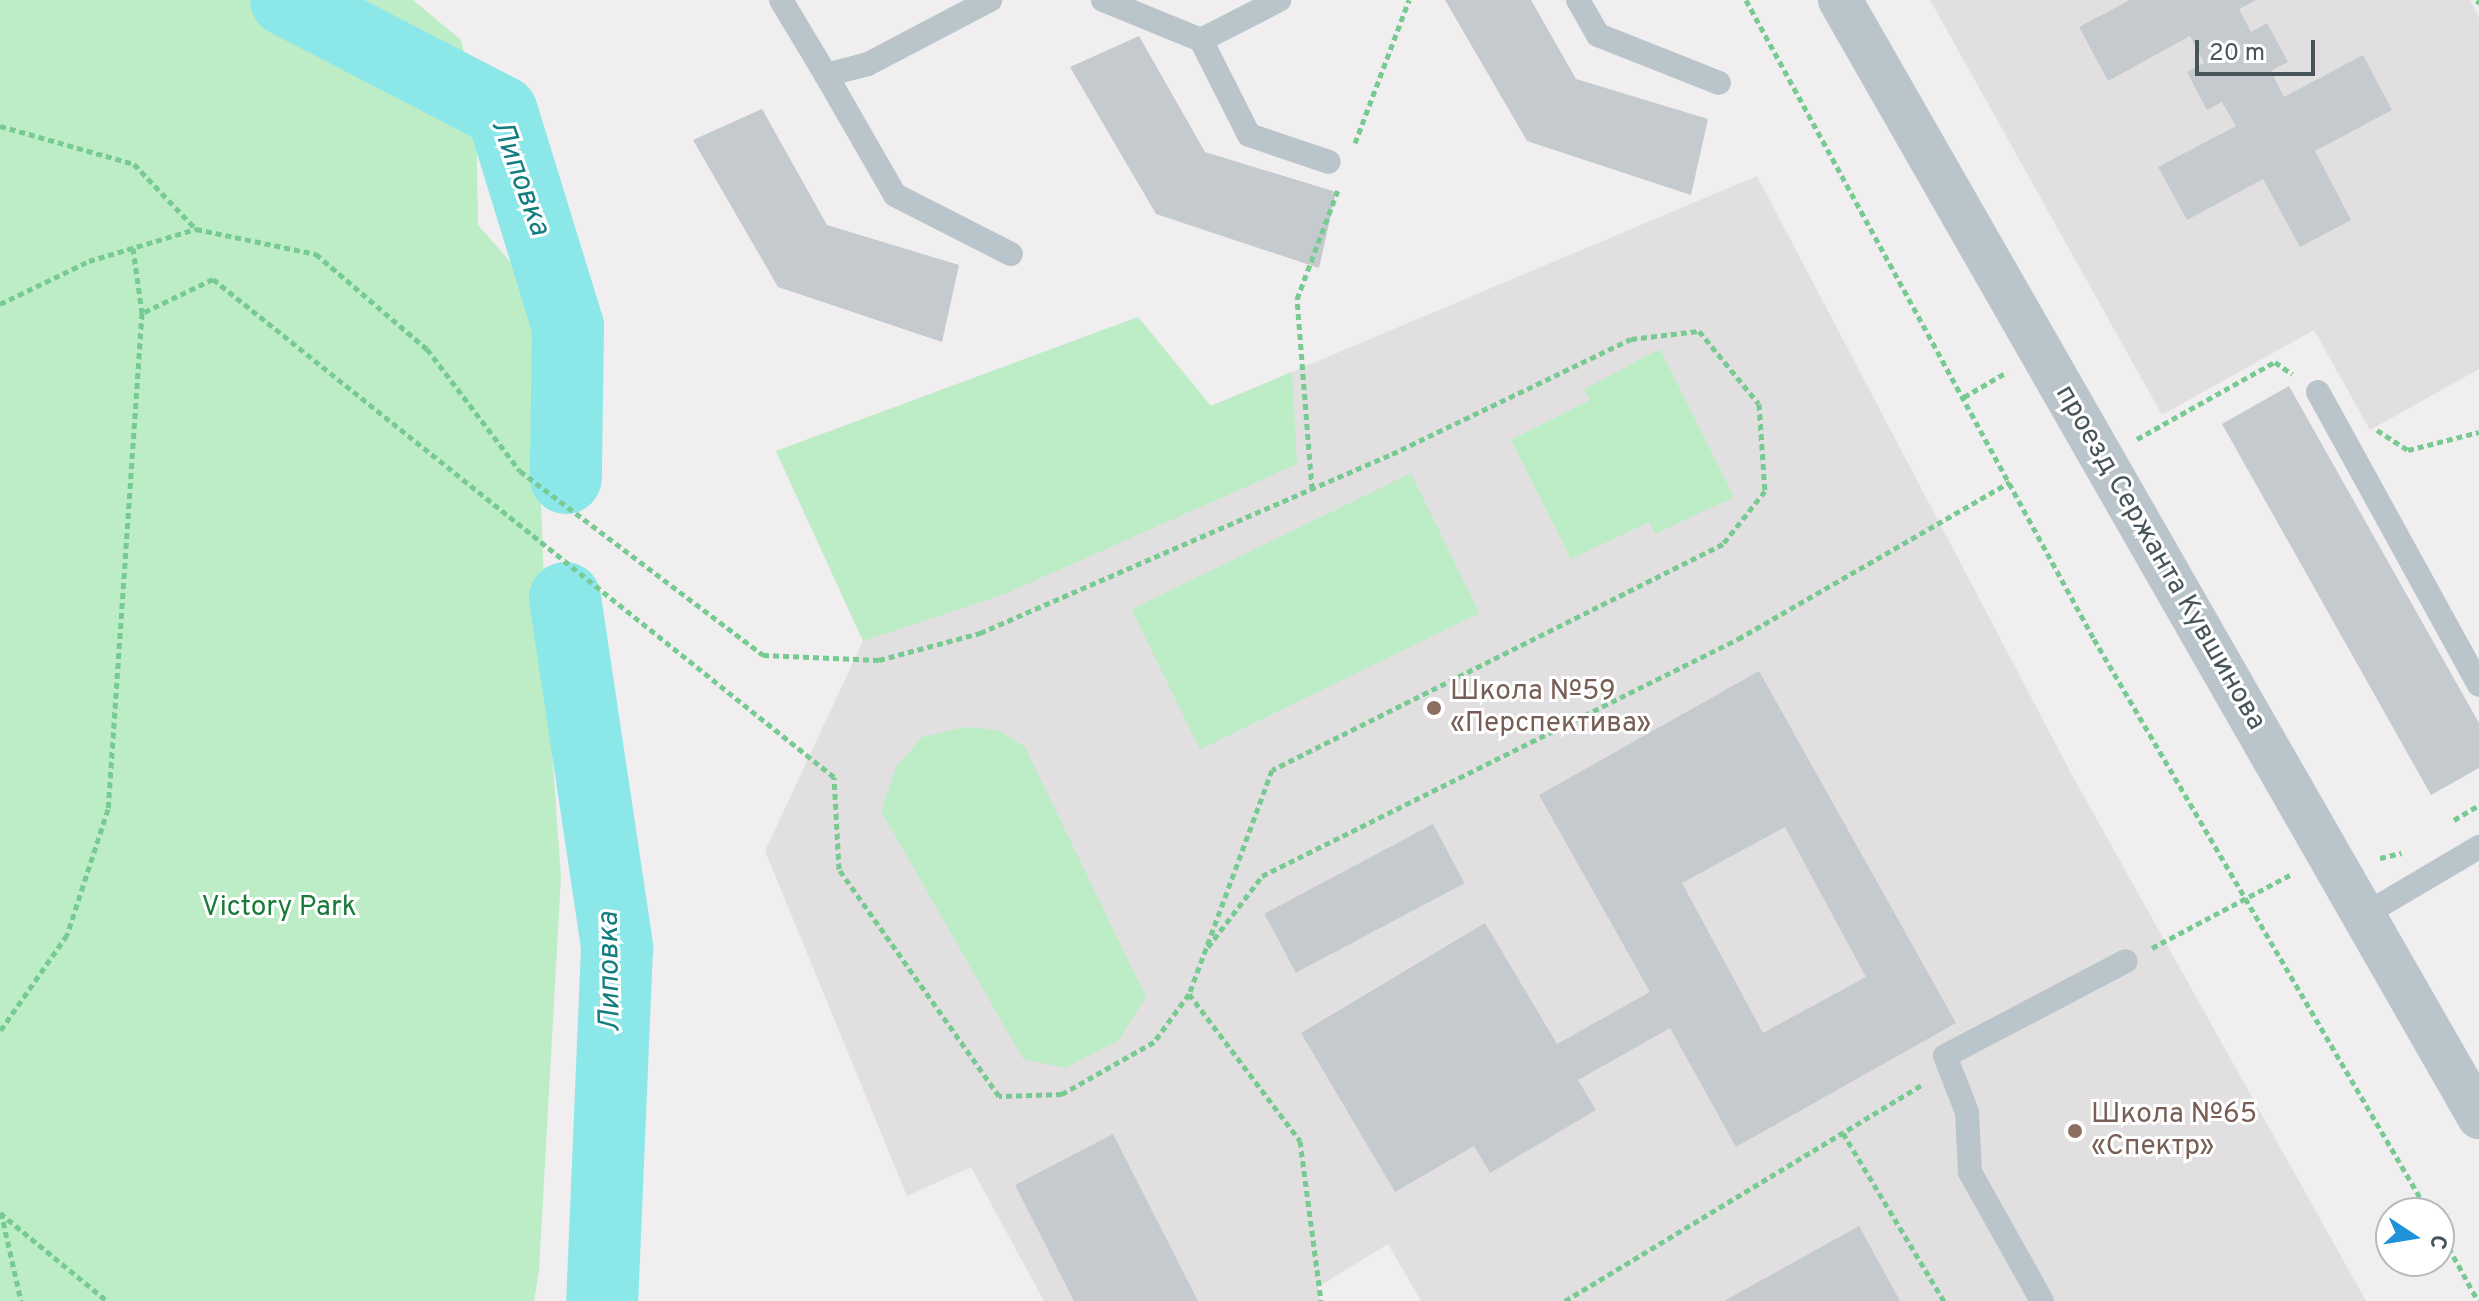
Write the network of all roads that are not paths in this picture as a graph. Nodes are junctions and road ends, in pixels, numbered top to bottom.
1 (781, 0) edge
2 (990, 0) edge
3 (1103, 0) edge
4 (1279, 0) edge
5 (1578, 0) edge
6 (1840, 0) edge
7 (1201, 40) junction
8 (826, 75) junction
9 (1719, 83) dead end
10 (1329, 162) dead end
11 (1011, 254) dead end
12 (2318, 392) dead end
13 (2479, 685) edge
14 (2479, 847) edge
15 (2364, 915) junction
16 (2126, 961) road end
17 (2479, 1117) edge
18 (2042, 1301) edge

1 - 8 lane
2 - 8 lane
3 - 7 lane
4 - 7 lane
5 - 9 lane
6 - 15 street, проезд Сержанта Кувшинова
7 - 10 lane
8 - 11 lane
12 - 13 lane
14 - 15 lane
15 - 17 street, проезд Сержанта Кувшинова
16 - 18 lane

